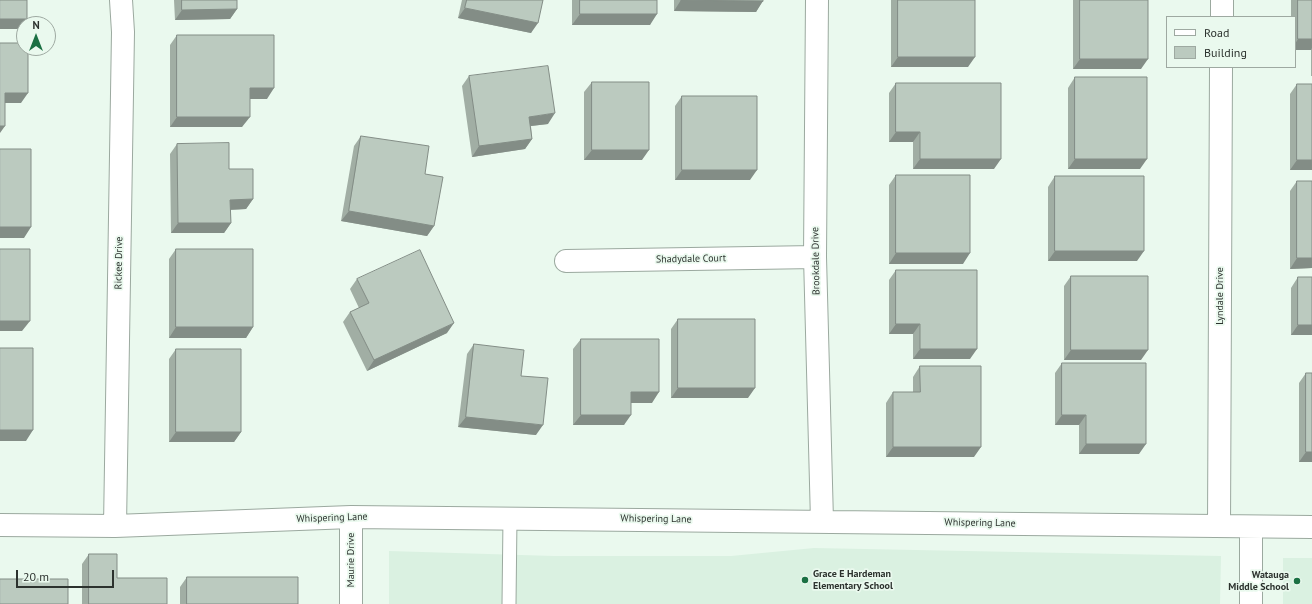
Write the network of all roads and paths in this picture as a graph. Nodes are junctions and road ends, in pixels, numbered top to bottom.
1 (121, 0) edge
2 (817, 0) edge
3 (1222, 0) edge
4 (1222, 16) edge
5 (1221, 68) edge
6 (815, 257) junction
7 (566, 262) dead end
8 (351, 517) junction
9 (510, 518) junction
10 (822, 521) junction
11 (0, 524) edge
12 (115, 526) junction
13 (1219, 526) junction
14 (1251, 526) junction
15 (1312, 527) edge
16 (351, 604) edge
17 (509, 604) edge
18 (1251, 604) edge

1 - 12 street, Rickee Drive
2 - 6 street, Brookdale Drive
3 - 4 street
5 - 13 street, Lyndale Drive
6 - 7 street, Shadydale Court
6 - 10 street, Brookdale Drive
8 - 9 street, Whispering Lane
8 - 12 street, Whispering Lane
8 - 16 street, Maurie Drive
9 - 10 street, Whispering Lane
9 - 17 lane
10 - 13 street, Whispering Lane
11 - 12 street, Whispering Lane
13 - 14 street, Whispering Lane
14 - 15 street, Whispering Lane
14 - 18 street

